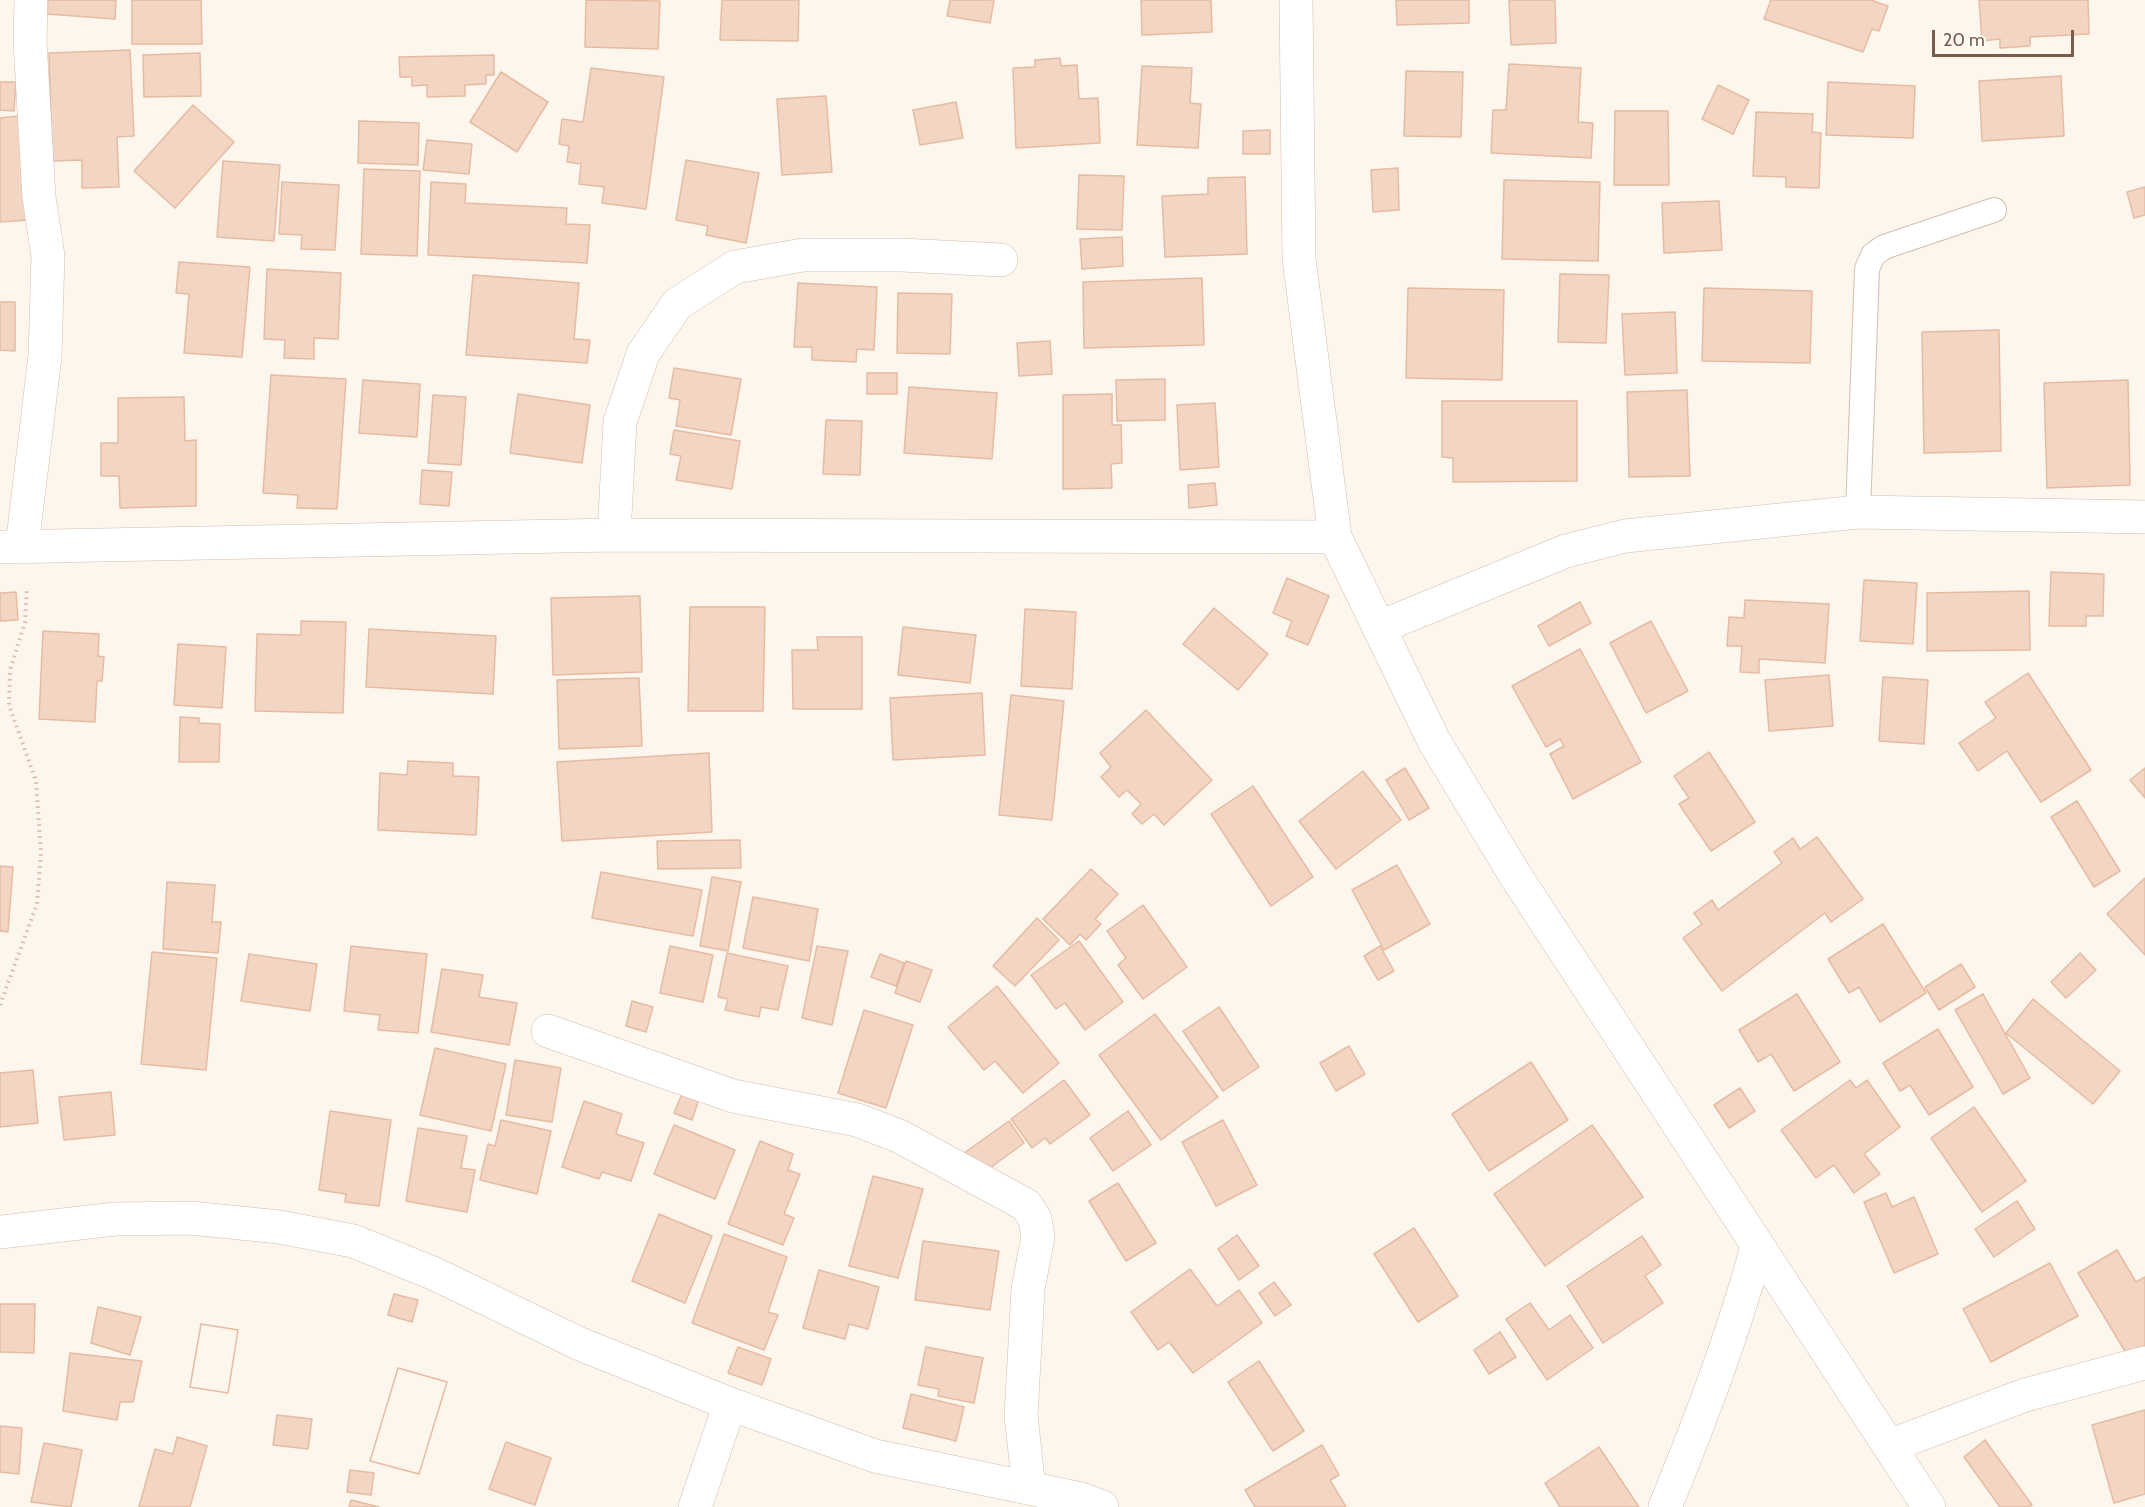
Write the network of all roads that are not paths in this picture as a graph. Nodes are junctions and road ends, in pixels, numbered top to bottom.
1 (31, 0) edge
2 (1296, 0) edge
3 (1994, 210) dead end
4 (1001, 260) dead end
5 (1858, 512) junction
6 (2145, 517) edge
7 (614, 535) junction
8 (1335, 537) junction
9 (11, 547) edge
10 (1380, 627) junction
11 (548, 1031) dead end
12 (0, 1232) edge
13 (1757, 1247) junction
14 (2145, 1363) edge
15 (730, 1404) junction
16 (1889, 1446) junction
17 (1029, 1488) junction
18 (695, 1507) edge
19 (1102, 1507) edge
20 (1665, 1507) edge
21 (1929, 1507) edge

1 - 9 street
2 - 8 street
3 - 5 lane
4 - 7 street
5 - 6 street
5 - 10 street
7 - 8 street
7 - 9 street
8 - 10 street
10 - 13 street
11 - 17 street
12 - 15 street
13 - 16 street
13 - 20 street
14 - 16 street
15 - 17 street
15 - 18 street
16 - 21 street
17 - 19 street

